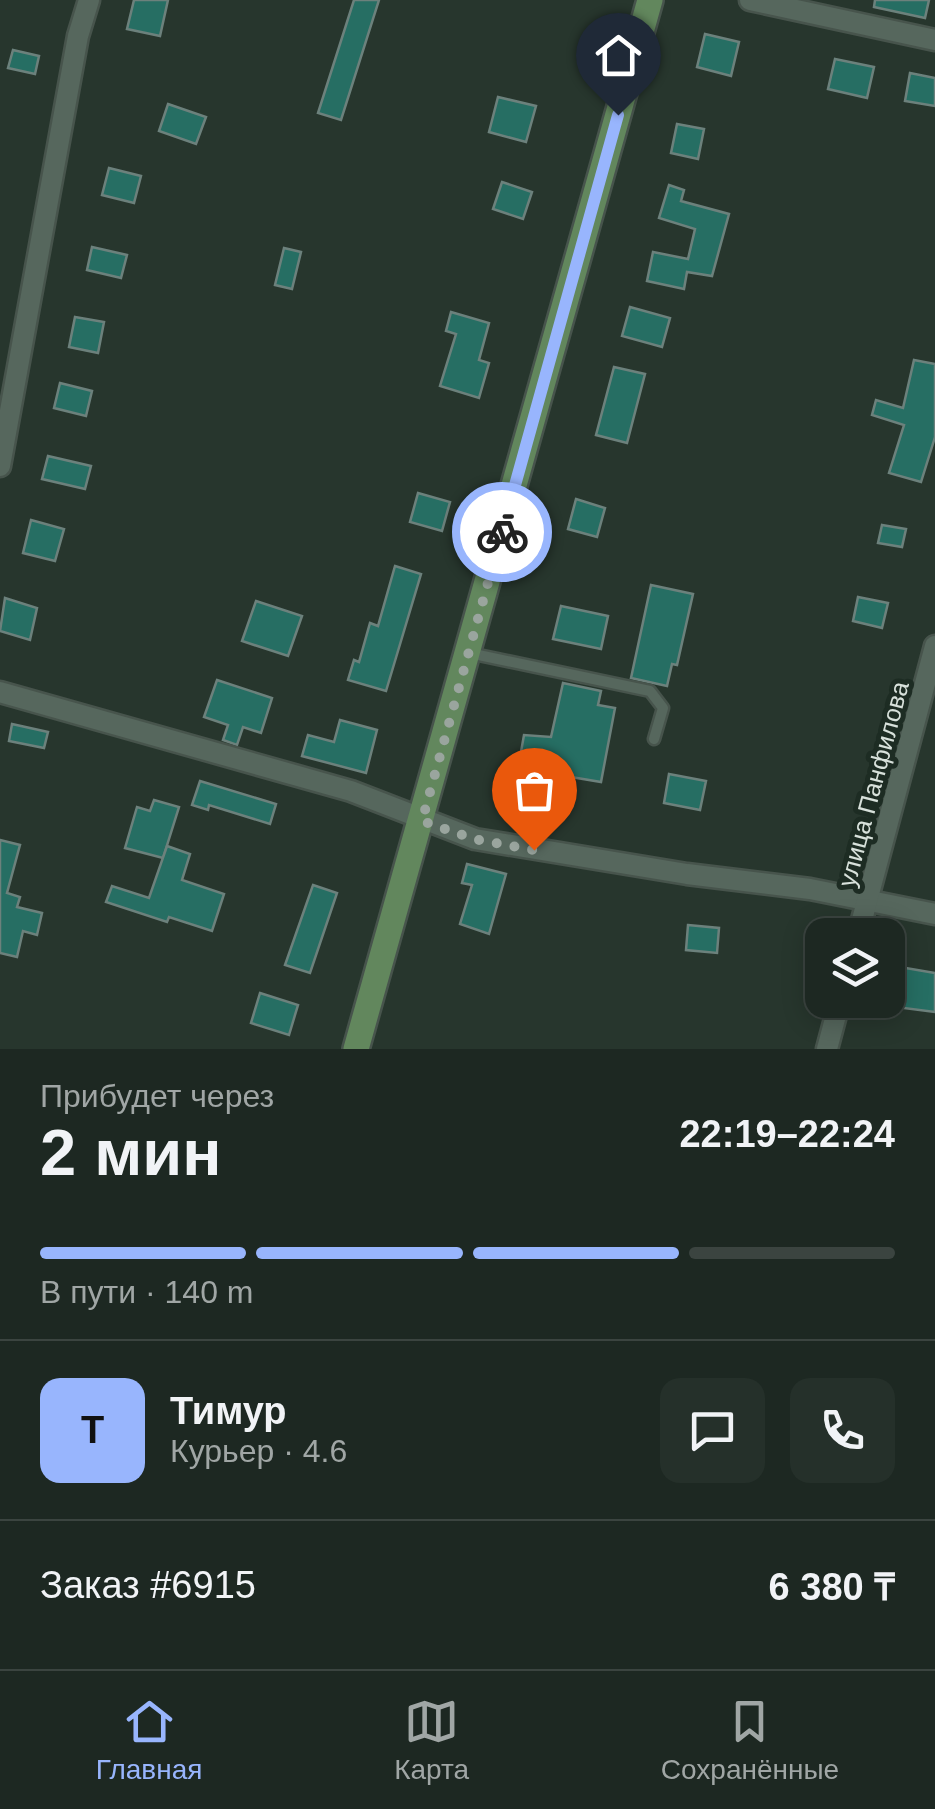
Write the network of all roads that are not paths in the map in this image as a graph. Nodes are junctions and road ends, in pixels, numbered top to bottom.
1 (89, 0) edge
2 (650, 0) edge
3 (750, 0) edge
4 (935, 40) edge
5 (0, 466) edge
6 (935, 646) edge
7 (468, 653) junction
8 (0, 692) edge
9 (654, 739) dead end
10 (422, 821) junction
11 (868, 900) junction
12 (935, 914) edge
13 (863, 918) edge
14 (835, 1018) edge
15 (356, 1049) edge
16 (827, 1049) edge

1 - 5 street
2 - 7 main road
3 - 4 street
6 - 11 street, улица Панфилова
7 - 9 lane
7 - 10 main road
8 - 10 street
10 - 11 street
10 - 15 main road
11 - 12 street
11 - 13 street, улица Панфилова
14 - 16 street

